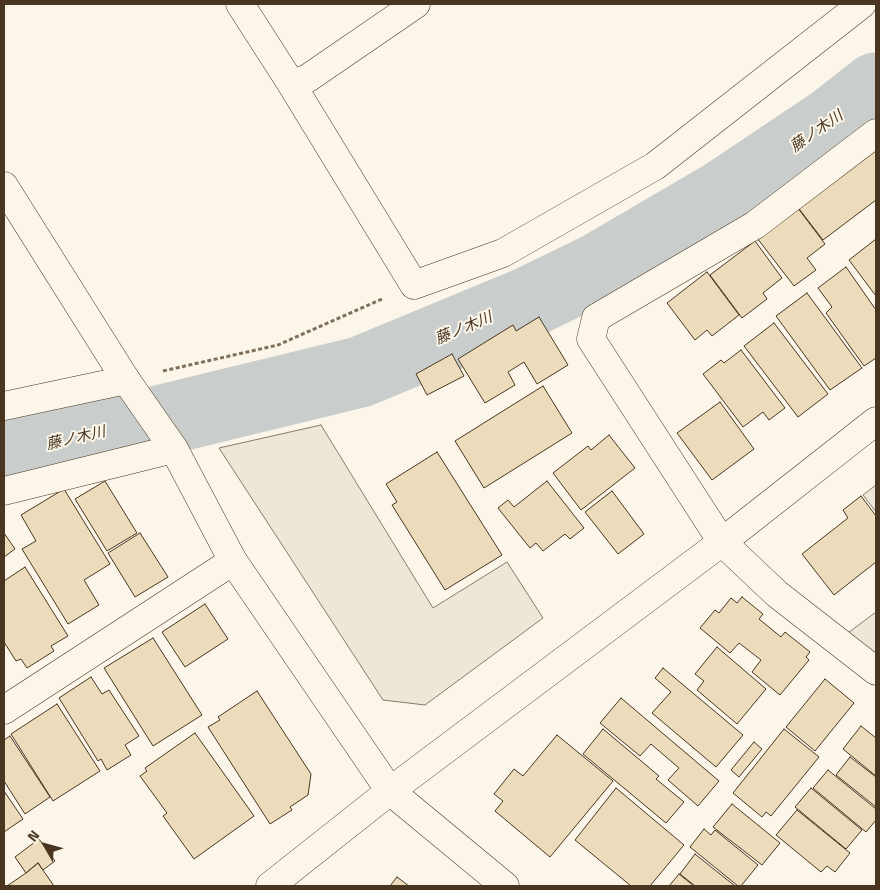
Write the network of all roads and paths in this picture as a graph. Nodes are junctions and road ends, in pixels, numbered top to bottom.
1 (240, 4) edge
2 (416, 4) edge
3 (862, 4) edge
4 (292, 85) junction
5 (876, 133) edge
6 (4, 186) edge
7 (414, 285) junction
8 (126, 380) junction
9 (4, 406) edge
10 (876, 421) edge
11 (174, 449) junction
12 (4, 491) edge
13 (722, 542) junction
14 (233, 561) junction
15 (876, 670) edge
16 (4, 710) edge
17 (390, 791) junction
18 (270, 886) edge
19 (504, 886) edge

1 - 4 street
2 - 4 street
3 - 7 street
4 - 7 street
5 - 13 street
6 - 8 street
7 - 8 path
8 - 9 street
8 - 11 street
10 - 13 street
11 - 12 street
11 - 14 street
13 - 15 street
13 - 17 street
14 - 16 street
14 - 17 street
17 - 18 street
17 - 19 street

